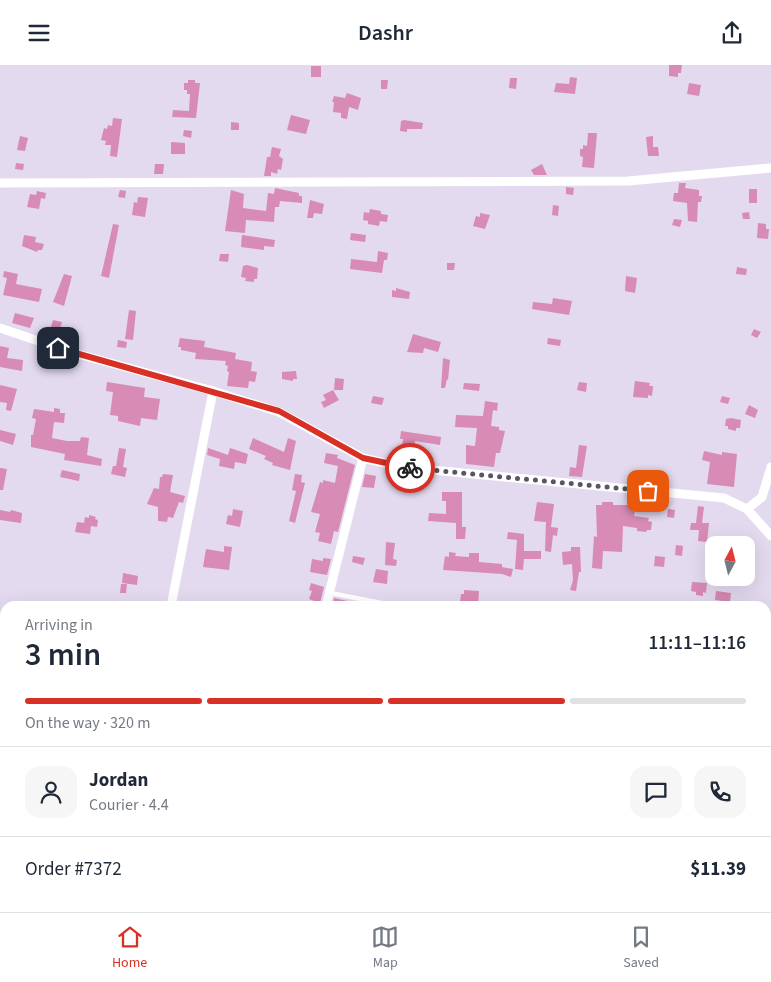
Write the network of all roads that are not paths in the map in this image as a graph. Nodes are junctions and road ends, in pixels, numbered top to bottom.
1 (771, 168) edge
2 (0, 183) edge
3 (0, 328) edge
4 (213, 391) junction
5 (363, 458) junction
6 (771, 467) edge
7 (747, 509) junction
8 (771, 536) edge
9 (330, 593) junction
10 (172, 601) edge
11 (328, 601) edge
12 (371, 601) edge

1 - 2 street
3 - 4 street
4 - 5 street
4 - 10 street
5 - 7 street
5 - 9 street
6 - 7 street
7 - 8 street
9 - 11 street
9 - 12 lane

